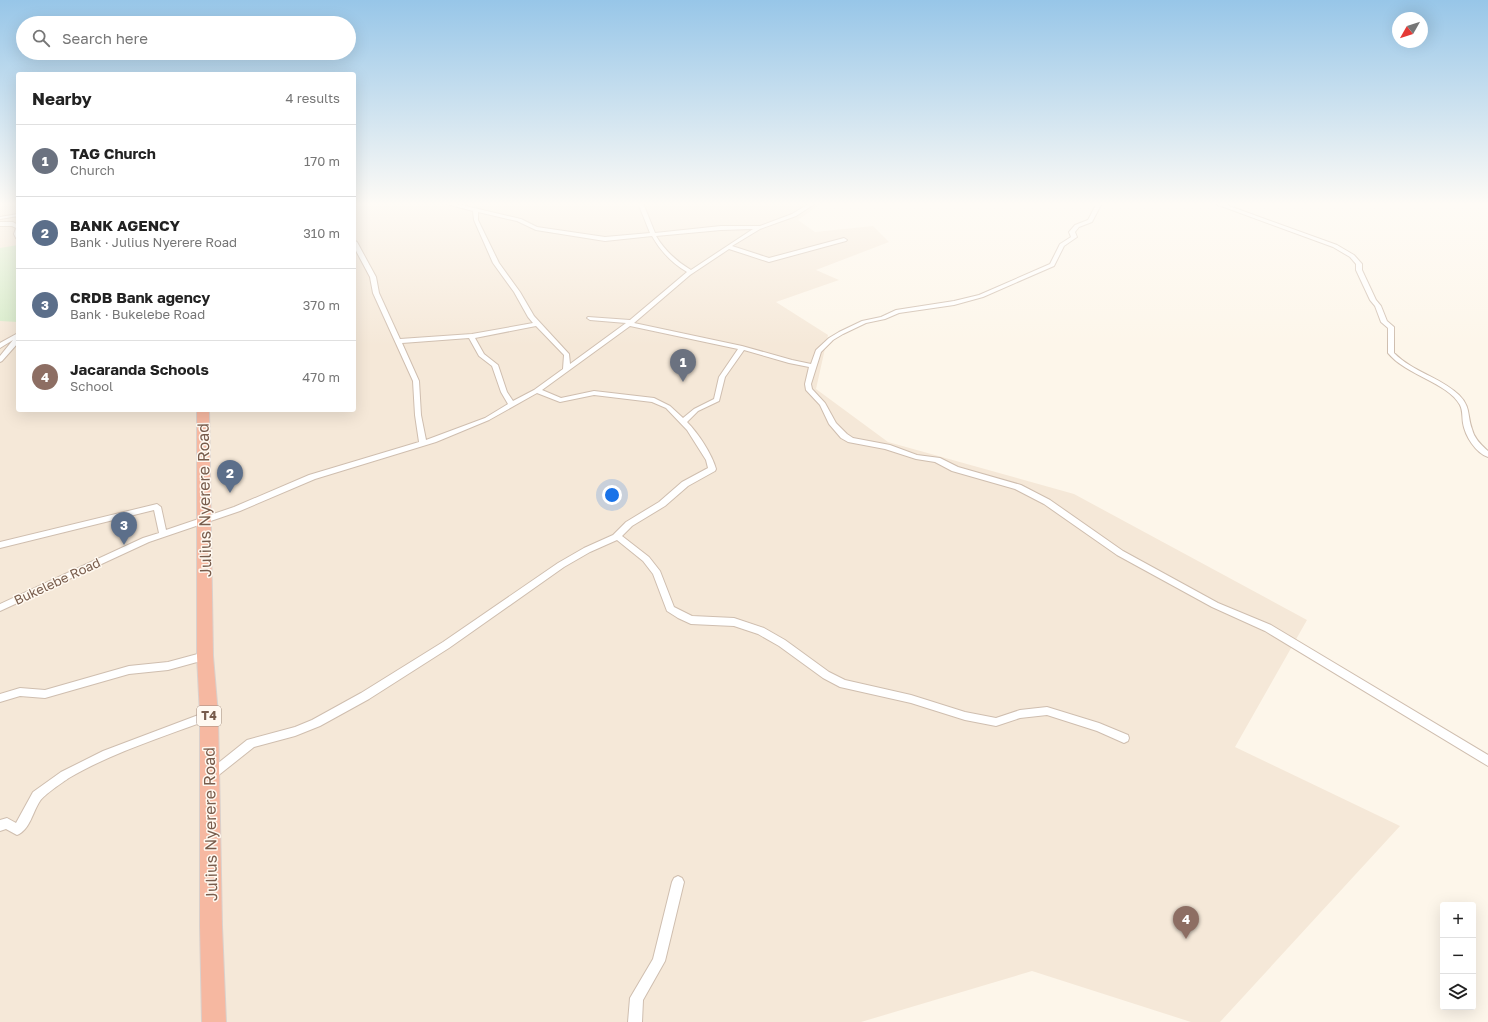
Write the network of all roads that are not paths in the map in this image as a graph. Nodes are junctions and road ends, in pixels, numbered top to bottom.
1 (359, 251) edge
2 (490, 251) edge
3 (663, 251) edge
4 (723, 251) edge
5 (740, 251) edge
6 (804, 251) edge
7 (1059, 251) edge
8 (1342, 251) edge
9 (691, 272) junction
10 (590, 318) dead end
11 (630, 323) junction
12 (537, 324) junction
13 (16, 336) edge
14 (471, 337) junction
15 (16, 340) edge
16 (398, 341) junction
17 (0, 346) edge
18 (742, 348) junction
19 (0, 360) edge
20 (812, 366) junction
21 (566, 368) junction
22 (536, 391) junction
23 (512, 404) junction
24 (202, 412) edge
25 (683, 421) junction
26 (423, 442) junction
27 (1488, 455) edge
28 (204, 520) junction
29 (163, 534) junction
30 (617, 536) junction
31 (0, 545) edge
32 (0, 608) edge
33 (205, 656) junction
34 (0, 698) edge
35 (209, 715) junction
36 (1124, 738) dead end
37 (1488, 761) edge
38 (209, 776) junction
39 (0, 826) edge
40 (678, 882) dead end
41 (214, 1022) edge
42 (635, 1022) edge

1 - 16 street
2 - 12 street
3 - 9 street
4 - 9 street, Bukelebe Road
5 - 6 street
7 - 20 street
8 - 27 street
9 - 11 street, Bukelebe Road
10 - 11 street
11 - 18 street
11 - 21 street, Bukelebe Road
12 - 14 street
12 - 21 street
13 - 17 street
14 - 16 street
14 - 23 street
15 - 19 street
16 - 26 street
18 - 20 street
18 - 25 street
20 - 37 street
21 - 22 street, Bukelebe Road
22 - 23 street, Bukelebe Road
22 - 25 street
23 - 26 street, Bukelebe Road
24 - 28 highway, Julius Nyerere Road / T4
25 - 30 street
26 - 28 street, Bukelebe Road
28 - 29 street, Bukelebe Road
28 - 33 highway, Julius Nyerere Road / T4
29 - 31 street
29 - 32 street, Bukelebe Road
30 - 36 street
30 - 38 street
33 - 34 street
33 - 35 highway, Julius Nyerere Road / T4
35 - 38 highway, Julius Nyerere Road / T4
35 - 39 street
38 - 41 highway, Julius Nyerere Road / T4
40 - 42 street

